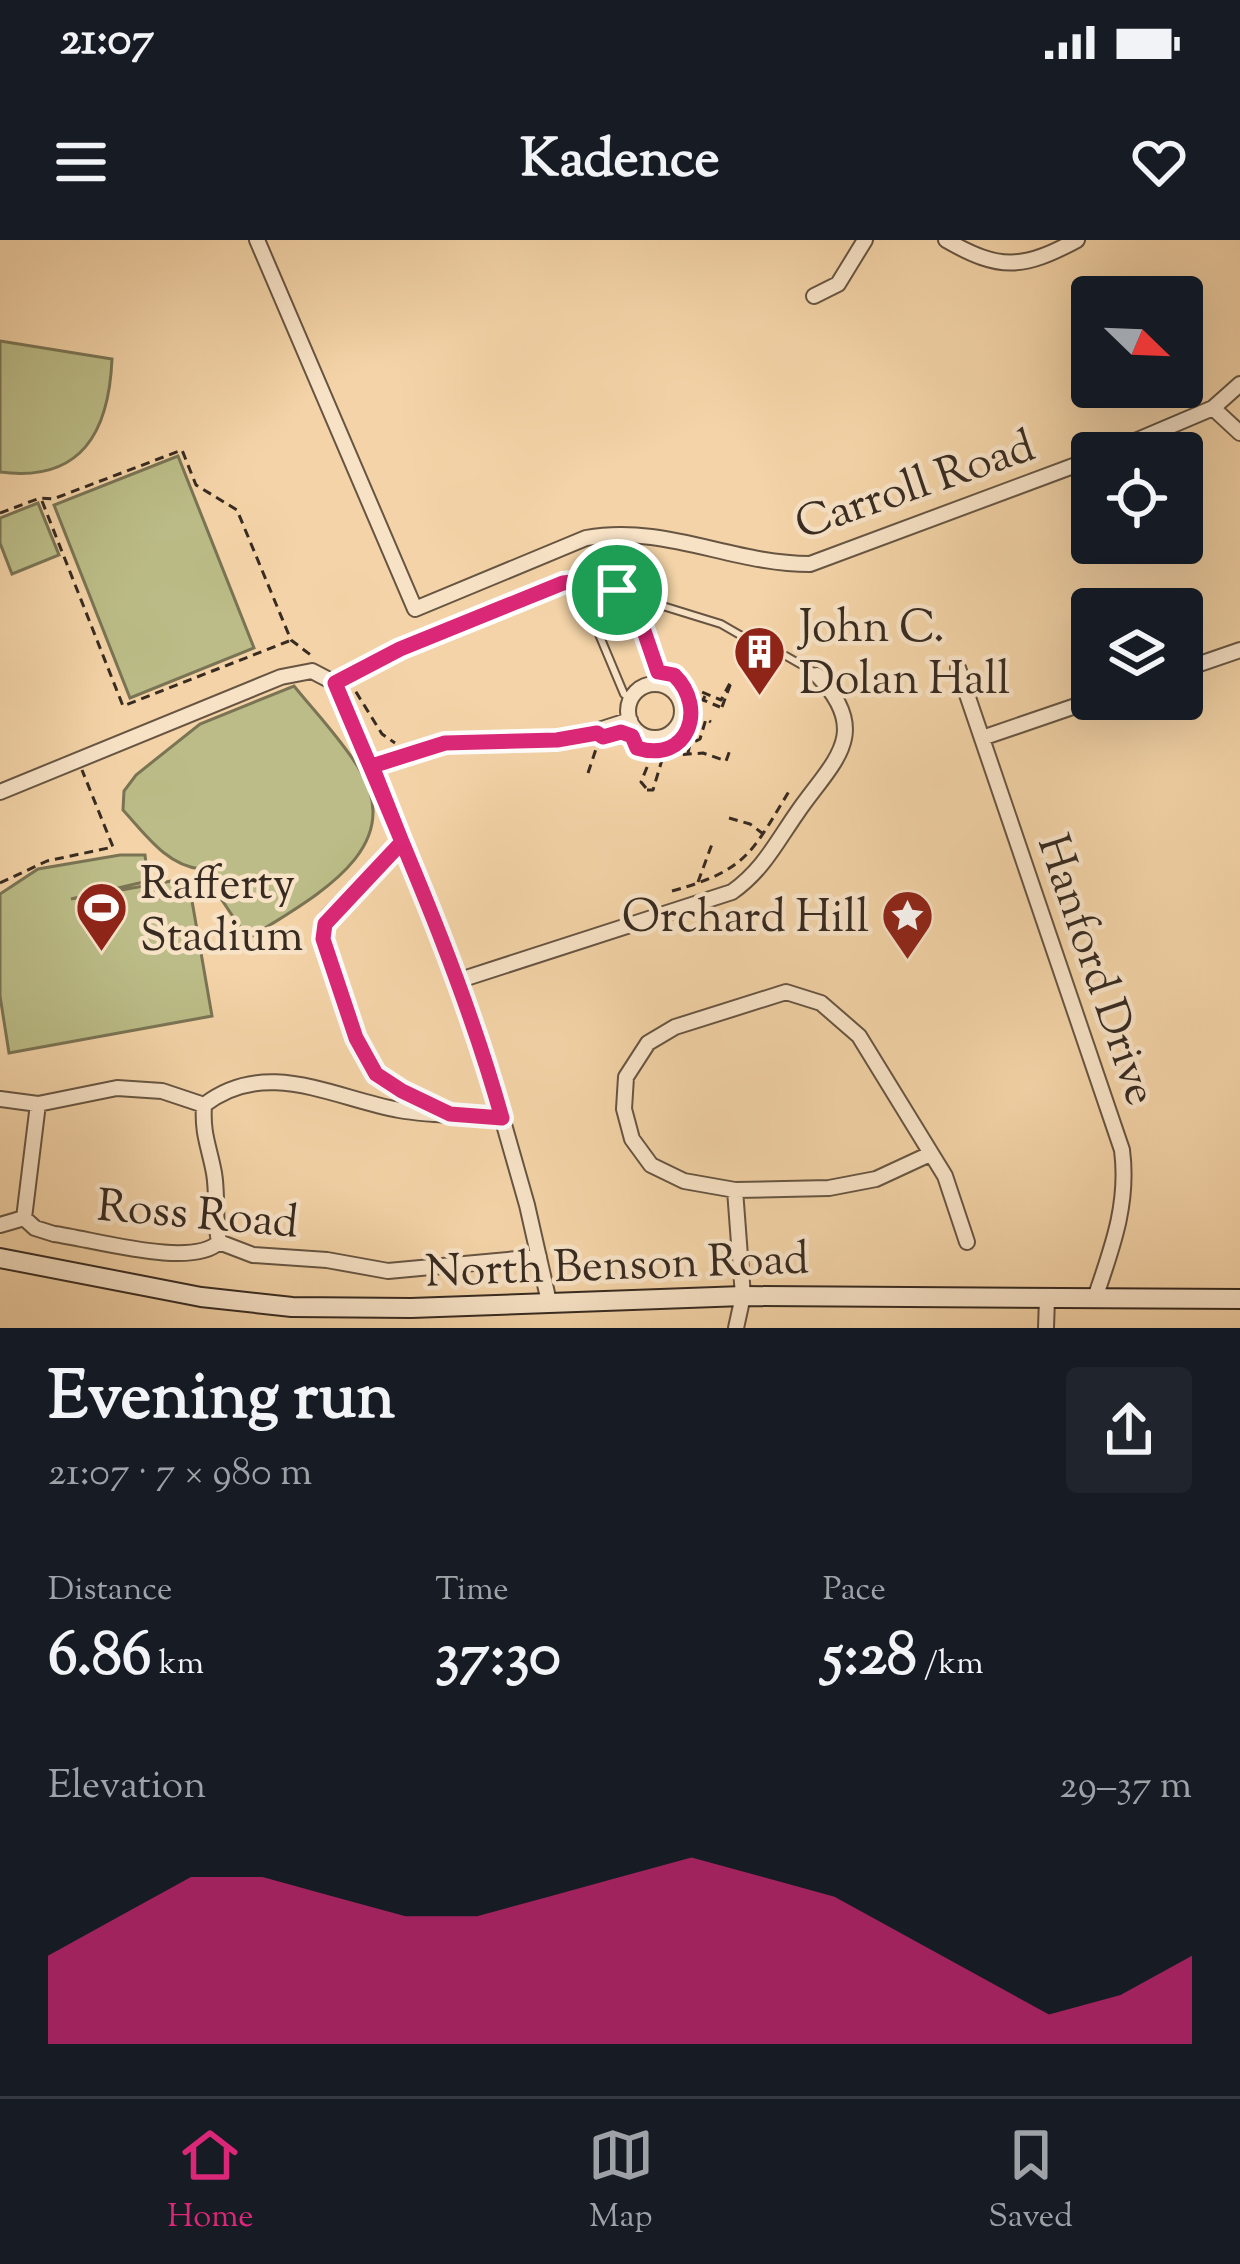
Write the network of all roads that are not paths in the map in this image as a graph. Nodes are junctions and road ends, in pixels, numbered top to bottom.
1 (257, 240) edge
2 (865, 240) edge
3 (946, 240) edge
4 (1077, 240) edge
5 (814, 296) dead end
6 (1240, 384) edge
7 (1214, 408) junction
8 (1157, 432) edge
9 (1240, 433) edge
10 (1071, 467) edge
11 (631, 593) junction
12 (766, 650) dead end
13 (1240, 650) edge
14 (786, 656) dead end
15 (1203, 663) edge
16 (958, 668) dead end
17 (817, 675) joint
18 (658, 678) junction
19 (631, 699) junction
20 (1071, 708) edge
21 (626, 726) junction
22 (982, 738) junction
23 (372, 766) junction
24 (0, 792) edge
25 (402, 842) junction
26 (460, 980) junction
27 (0, 1099) edge
28 (38, 1104) junction
29 (204, 1105) junction
30 (450, 1114) junction
31 (502, 1118) junction
32 (930, 1154) junction
33 (735, 1190) junction
34 (24, 1217) junction
35 (0, 1226) edge
36 (220, 1242) junction
37 (968, 1242) dead end
38 (539, 1257) junction
39 (0, 1258) edge
40 (743, 1296) junction
41 (1047, 1298) junction
42 (1095, 1298) junction
43 (1240, 1299) edge
44 (549, 1302) junction
45 (736, 1328) edge
46 (1046, 1328) edge

1 - 10 street, Carroll Road
2 - 5 street
3 - 4 street
6 - 7 street, Carroll Road
7 - 8 street, Carroll Road
7 - 9 street
11 - 12 lane
11 - 18 lane
11 - 19 lane
13 - 15 street
14 - 17 lane
16 - 22 street, Hanford Drive
17 - 26 street
18 - 19 street
18 - 21 street
19 - 21 street
20 - 22 street
21 - 23 street
22 - 42 street, Hanford Drive
23 - 24 street
23 - 25 street
25 - 26 street
25 - 30 street
26 - 31 street
27 - 28 street
28 - 29 street
28 - 34 street
29 - 30 street
29 - 36 street
30 - 31 street
31 - 38 street
32 - 33 street
32 - 33 street
32 - 37 street
33 - 40 street
34 - 35 street
34 - 36 street, Ross Road
36 - 38 street, Ross Road
38 - 44 street
39 - 44 main road, North Benson Road
40 - 41 main road, North Benson Road
40 - 44 main road, North Benson Road
40 - 45 street
41 - 42 main road, North Benson Road
41 - 46 street
42 - 43 main road, North Benson Road

